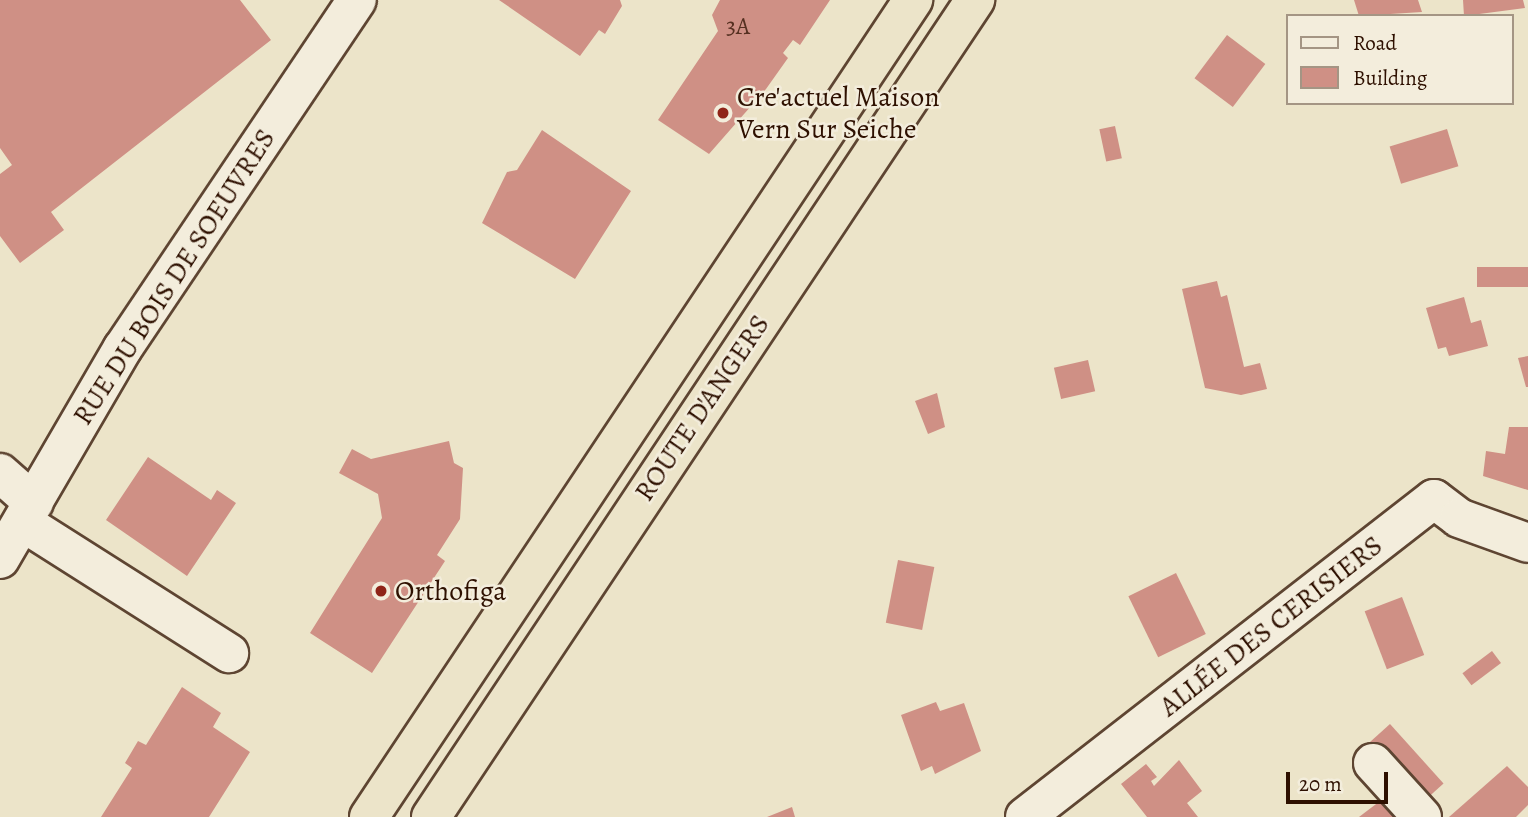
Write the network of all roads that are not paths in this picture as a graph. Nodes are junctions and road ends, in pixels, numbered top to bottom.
1 (357, 0) edge
2 (975, 0) edge
3 (904, 9) edge
4 (0, 473) edge
5 (29, 513) junction
6 (1528, 543) edge
7 (0, 559) edge
8 (229, 653) dead end
9 (1373, 763) dead end
10 (369, 817) edge
11 (431, 817) edge
12 (1025, 817) edge
13 (1422, 817) edge

1 - 5 street, RUE DU BOIS DE SOEUVRES
2 - 11 highway, ROUTE D'ANGERS
3 - 10 highway, ROUTE D'ANGERS
4 - 5 street
5 - 7 street, RUE DU BOIS DE SOEUVRES
5 - 8 street
6 - 12 street, ALLÉE DES CERISIERS
9 - 13 street

